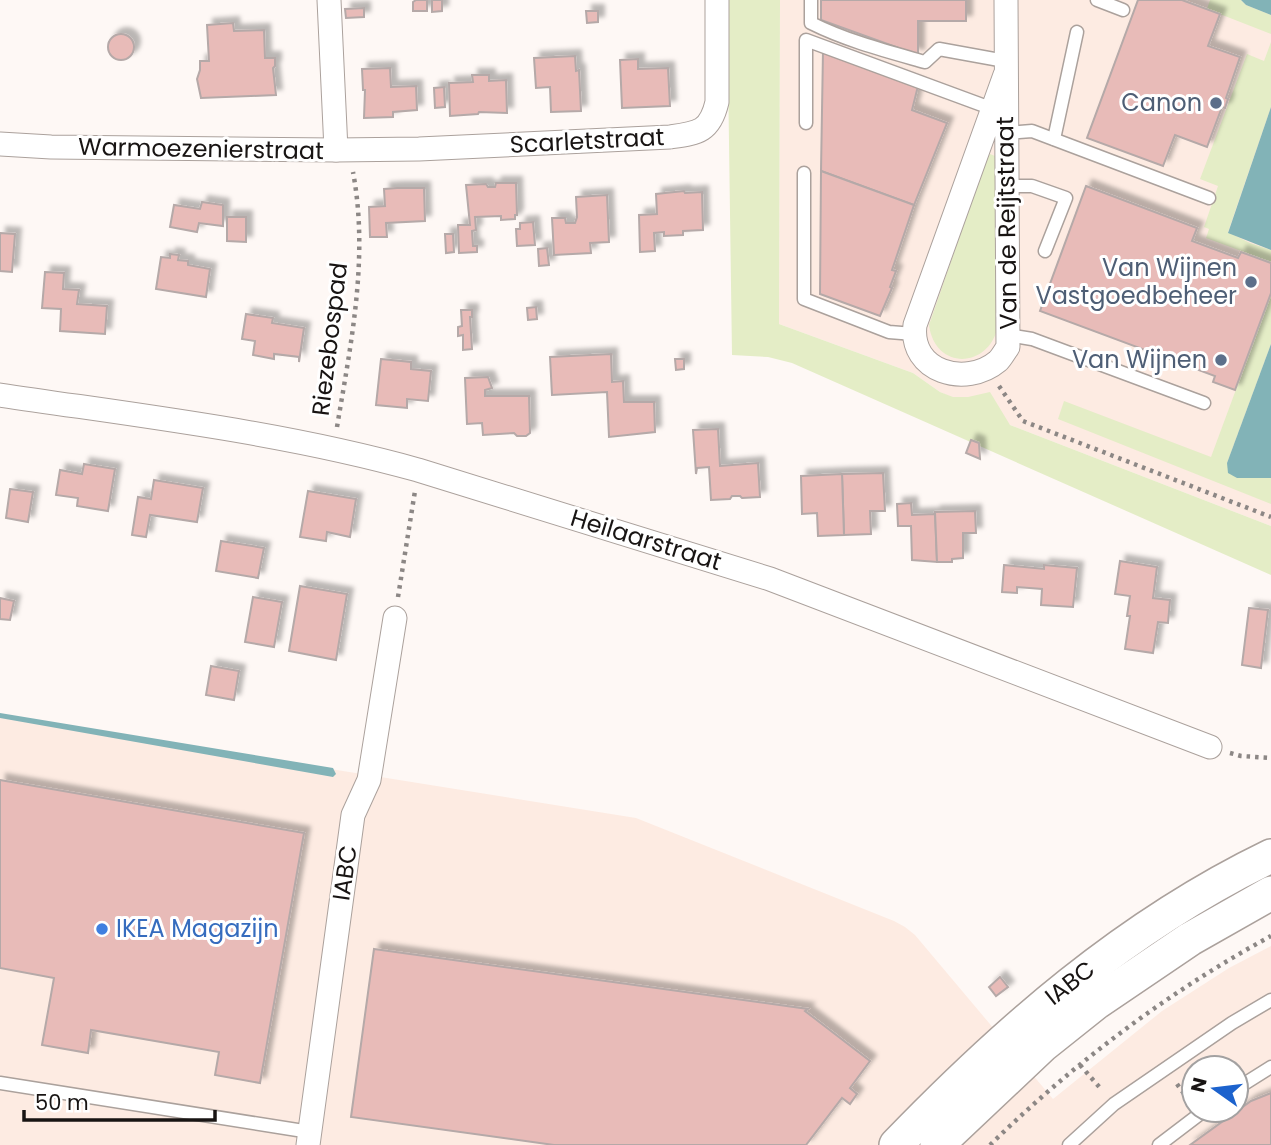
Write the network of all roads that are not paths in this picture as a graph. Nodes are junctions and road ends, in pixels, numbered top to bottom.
1 (329, 0) edge
2 (717, 0) edge
3 (811, 0) edge
4 (1006, 0) edge
5 (1097, 0) edge
6 (1123, 10) dead end
7 (1077, 32) dead end
8 (1005, 68) junction
9 (993, 109) junction
10 (806, 123) dead end
11 (1006, 133) junction
12 (1054, 139) junction
13 (0, 144) edge
14 (343, 150) junction
15 (804, 173) dead end
16 (1006, 186) junction
17 (1209, 198) dead end
18 (1045, 251) dead end
19 (914, 334) junction
20 (1008, 335) junction
21 (0, 395) edge
22 (1204, 403) dead end
23 (395, 618) road end
24 (1210, 747) road end
25 (1271, 856) edge
26 (1271, 893) edge
27 (1271, 1000) edge
28 (1271, 1067) edge
29 (1250, 1080) edge
30 (0, 1083) edge
31 (1187, 1124) edge
32 (309, 1138) edge
33 (896, 1145) edge
34 (937, 1145) edge
35 (1069, 1145) edge
36 (1159, 1145) edge

1 - 14 street, Warmoezenierstraat
2 - 14 street, Scarletstraat
3 - 8 lane
4 - 8 street, Van de Reijtstraat
5 - 6 lane
7 - 12 lane
8 - 9 street, Van de Reijtstraat
8 - 11 street, Van de Reijtstraat
9 - 10 lane
9 - 19 street, Van de Reijtstraat
11 - 12 lane
11 - 16 street, Van de Reijtstraat
12 - 17 lane
13 - 14 street, Warmoezenierstraat
15 - 19 lane
16 - 18 lane
16 - 20 street, Van de Reijtstraat
19 - 20 street, Van de Reijtstraat
20 - 22 lane
21 - 24 street, Heilaarstraat
23 - 32 street, IABC
25 - 33 street, IABC
26 - 34 street, IABC
27 - 35 lane
28 - 29 lane
30 - 32 lane, IABC
31 - 36 lane

